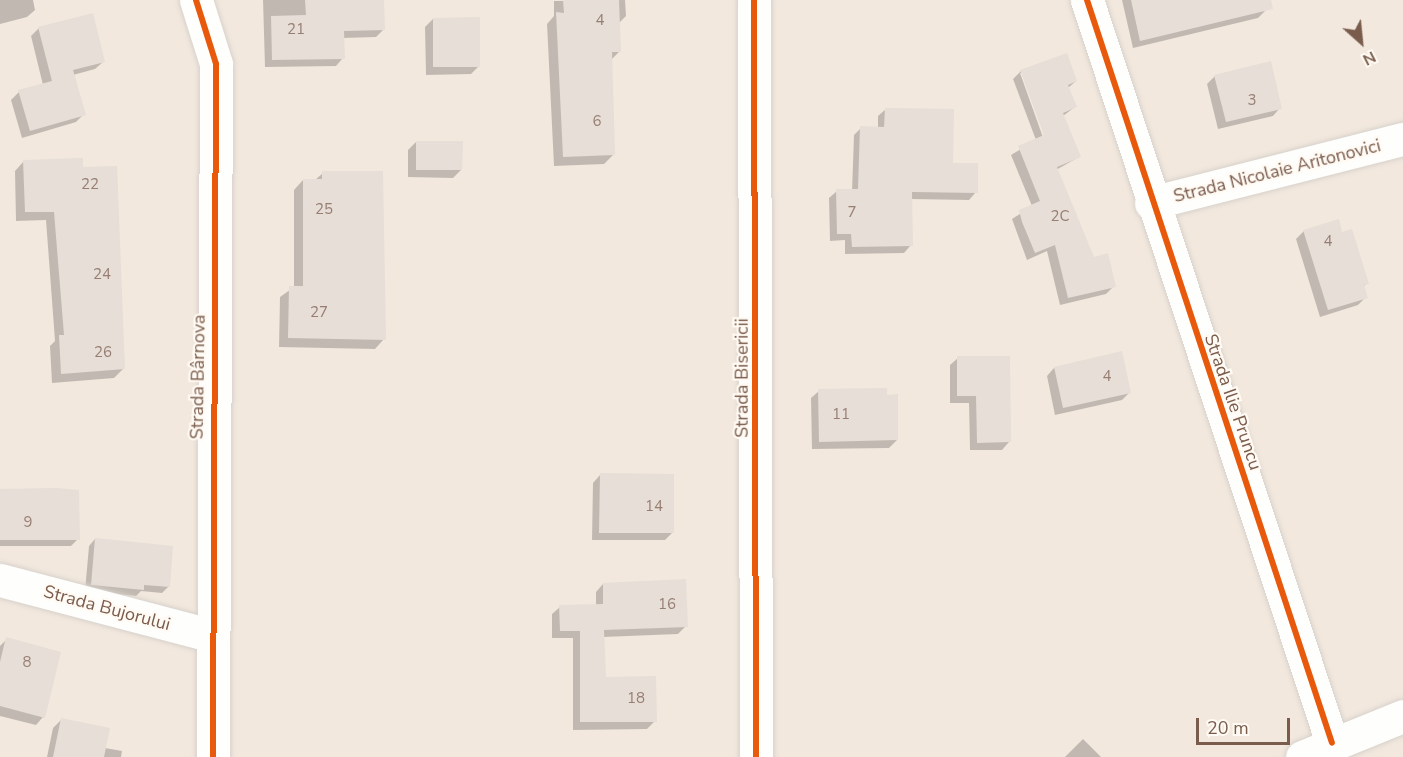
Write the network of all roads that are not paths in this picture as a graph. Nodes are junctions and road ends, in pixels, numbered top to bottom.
1 (196, 0) edge
2 (754, 0) edge
3 (1087, 0) edge
4 (1403, 139) edge
5 (1151, 203) junction
6 (0, 580) edge
7 (213, 636) junction
8 (1403, 716) edge
9 (1332, 744) junction
10 (213, 757) edge
11 (756, 757) edge
12 (1302, 757) edge

1 - 7 street, Strada Bârnova
2 - 11 street, Strada Bisericii
3 - 5 street, Strada Ilie Pruncu
4 - 5 street, Strada Nicolaie Aritonovici
5 - 9 street, Strada Ilie Pruncu
6 - 7 street, Strada Bujorului
7 - 10 street, Strada Bârnova
8 - 9 street
9 - 12 street

